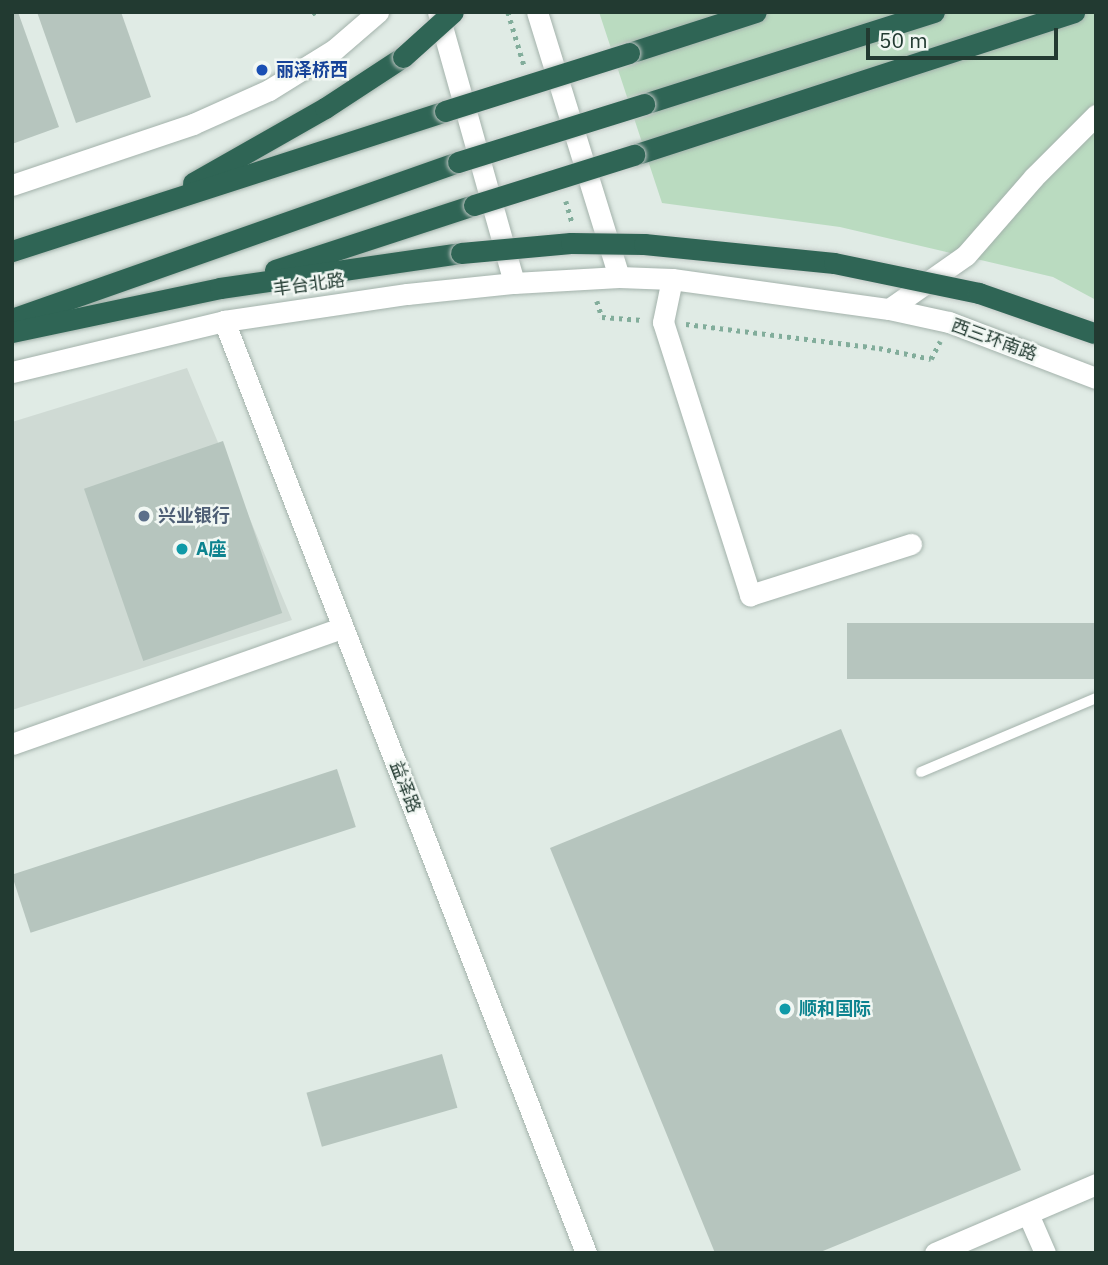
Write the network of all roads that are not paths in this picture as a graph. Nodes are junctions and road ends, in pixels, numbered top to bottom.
1 (378, 12) edge
2 (438, 12) edge
3 (453, 12) edge
4 (756, 12) edge
5 (934, 12) edge
6 (1074, 12) edge
7 (537, 13) edge
8 (1096, 115) edge
9 (12, 185) edge
10 (155, 205) junction
11 (12, 251) edge
12 (619, 277) junction
13 (672, 279) junction
14 (514, 283) junction
15 (220, 289) junction
16 (889, 309) junction
17 (12, 320) edge
18 (224, 321) junction
19 (12, 332) edge
20 (1095, 333) edge
21 (12, 372) edge
22 (1096, 378) edge
23 (911, 544) dead end
24 (342, 628) junction
25 (1096, 698) edge
26 (12, 744) edge
27 (921, 772) dead end
28 (1096, 1184) edge
29 (1028, 1214) junction
30 (586, 1253) edge
31 (935, 1253) edge
32 (1045, 1253) edge

1 - 9 street
2 - 14 street
3 - 10 highway, bridge
4 - 10 highway, bridge
5 - 17 highway, bridge
6 - 15 highway, bridge
7 - 12 street
8 - 16 street
10 - 11 highway
12 - 13 street, 丰台北路
12 - 14 street, 丰台北路
13 - 16 street, 西三环南路
13 - 23 street
14 - 18 street, 丰台北路
15 - 19 highway
15 - 20 highway, bridge
16 - 22 street, 西三环南路
18 - 21 street, 丰台北路
18 - 24 street, 益泽路
24 - 26 street
24 - 30 street, 益泽路
25 - 27 lane
28 - 29 street
29 - 31 street
29 - 32 street

